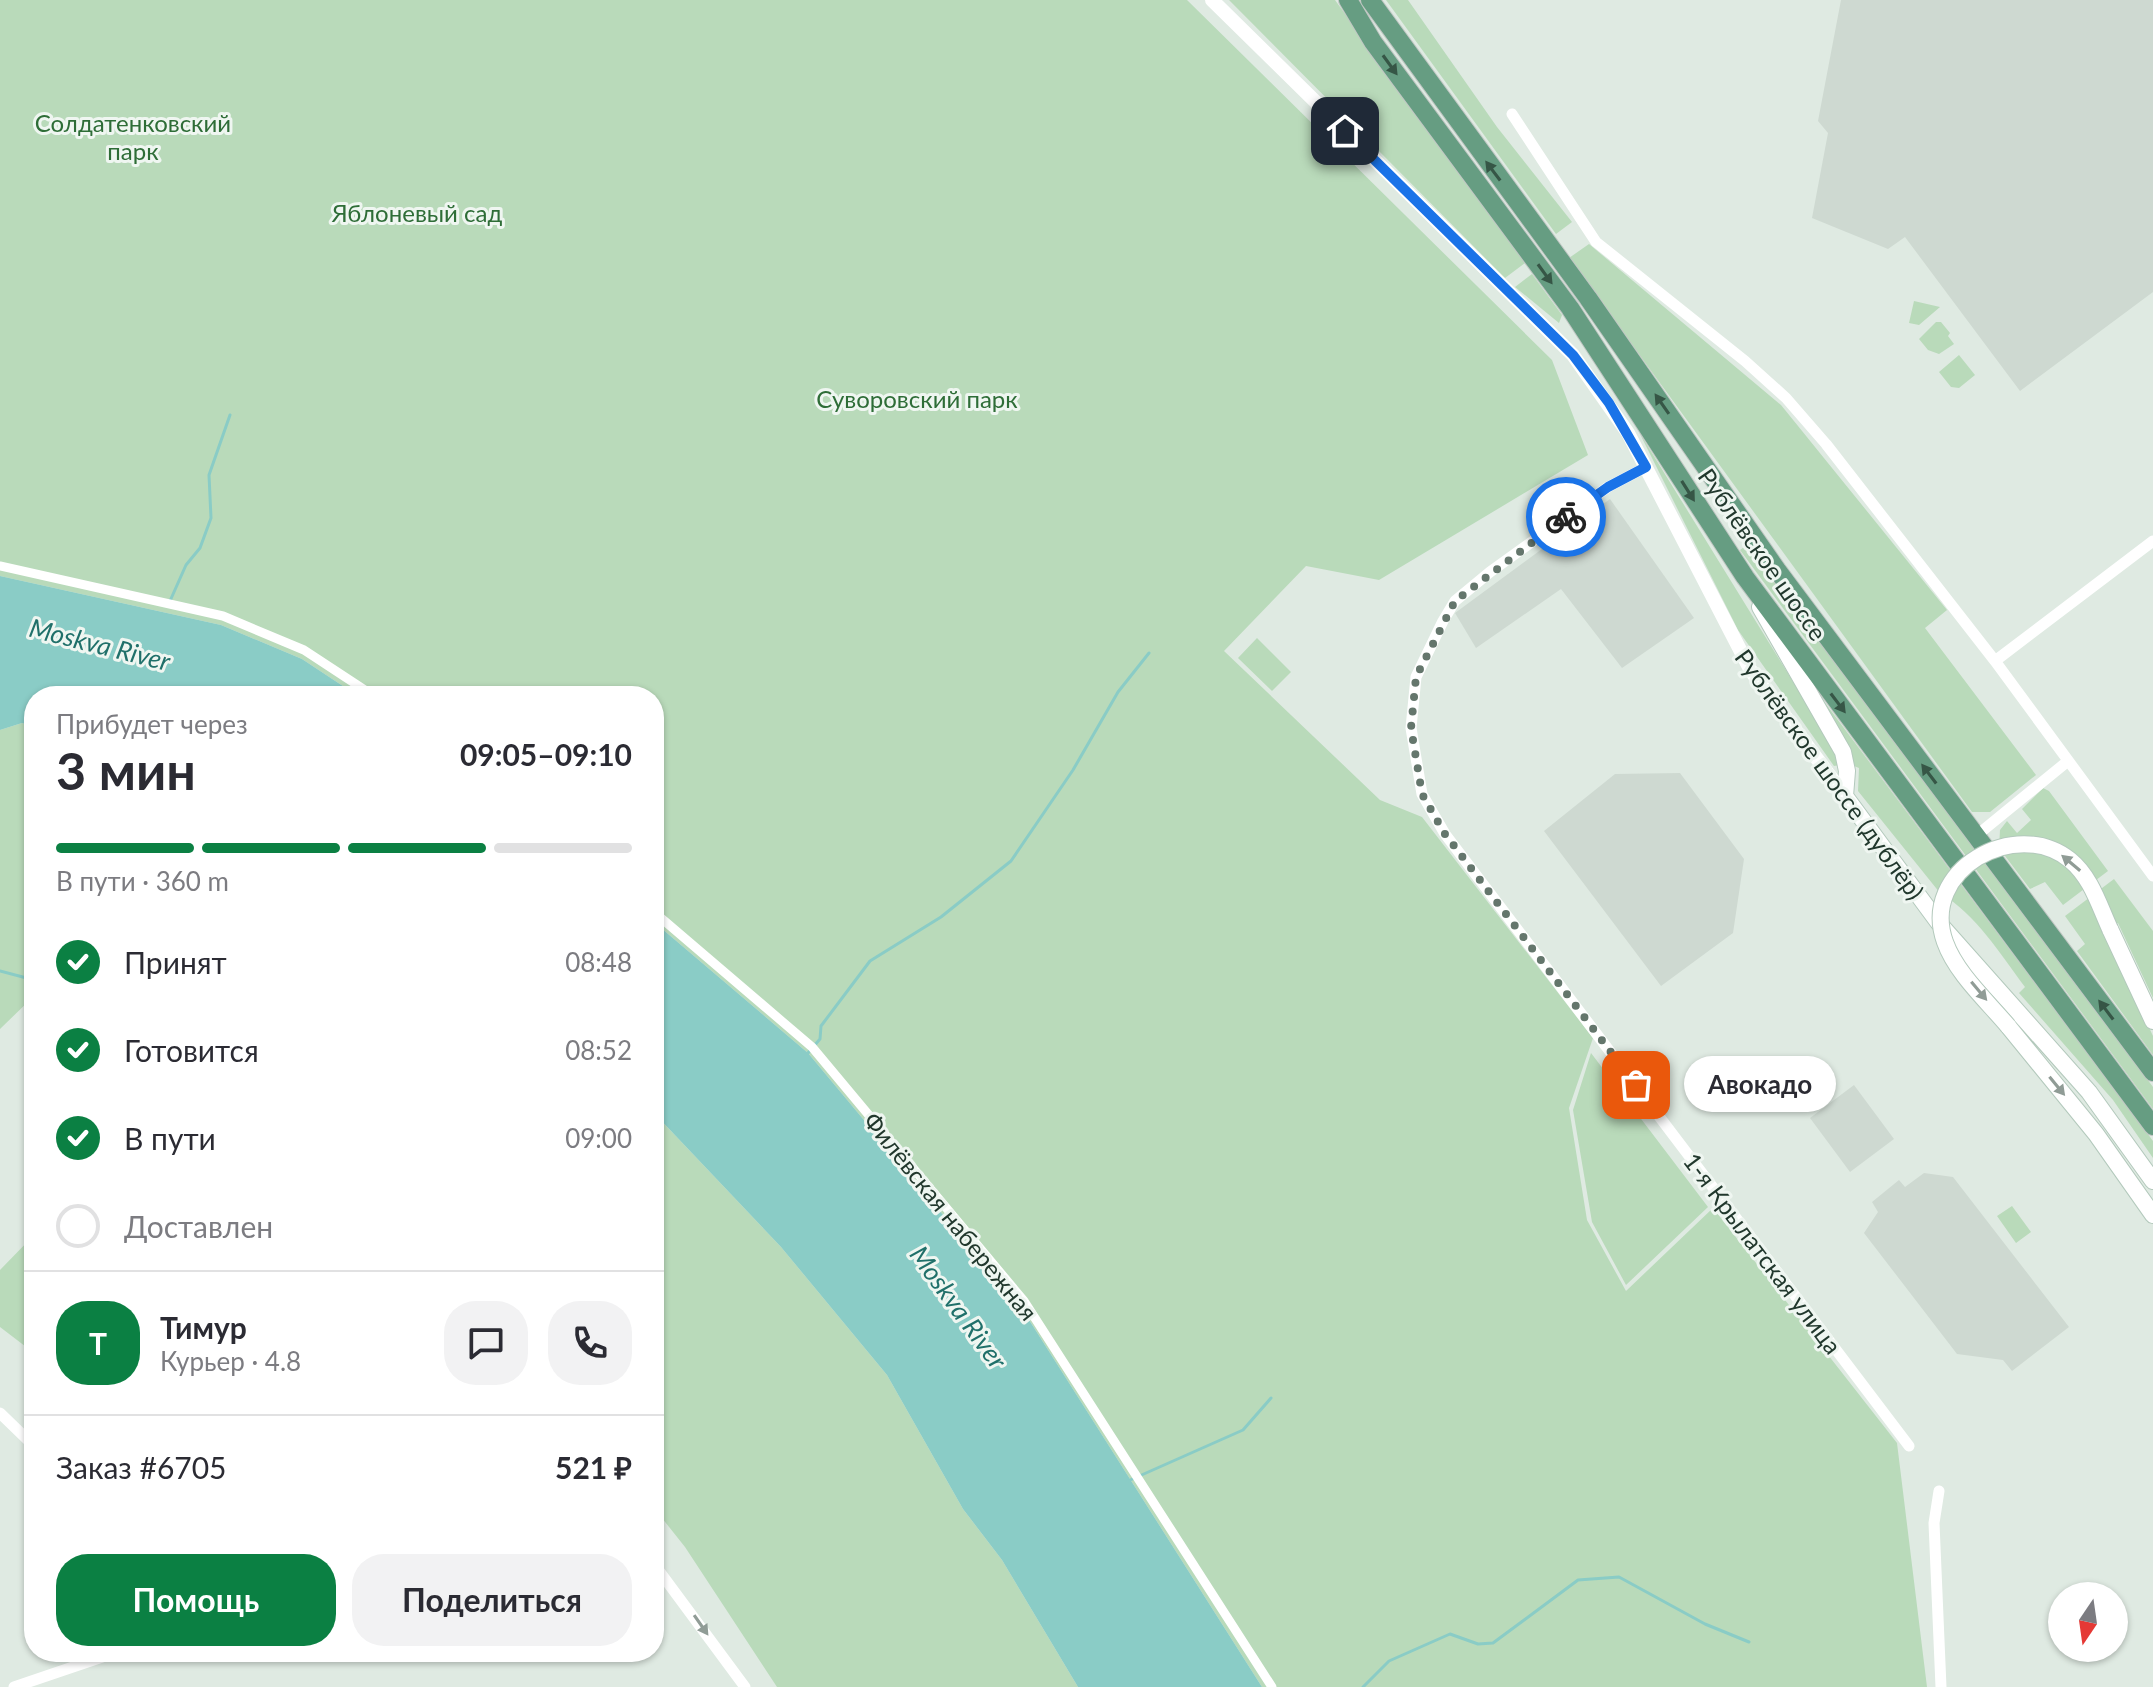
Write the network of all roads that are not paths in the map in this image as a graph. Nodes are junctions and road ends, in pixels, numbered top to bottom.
1 (1212, 0) edge
2 (1348, 0) edge
3 (1370, 0) edge
4 (1512, 114) dead end
5 (1646, 467) junction
6 (2153, 541) edge
7 (0, 566) edge
8 (1745, 577) junction
9 (1995, 661) junction
10 (359, 686) edge
11 (2068, 761) junction
12 (1845, 796) junction
13 (1976, 836) junction
14 (2153, 876) edge
15 (664, 921) edge
16 (2153, 1021) edge
17 (2153, 1072) edge
18 (2153, 1126) edge
19 (2153, 1181) edge
20 (2150, 1210) edge
21 (0, 1413) edge
22 (24, 1436) edge
23 (1909, 1446) dead end
24 (1939, 1491) dead end
25 (664, 1578) edge
26 (88, 1662) edge
27 (14, 1687) edge
28 (745, 1687) edge
29 (1272, 1687) edge
30 (1941, 1687) edge

1 - 5 street, Рублёвское шоссе (дублёр)
2 -> 8 main road, Рублёвское шоссе
13 -> 3 main road, Рублёвское шоссе
4 - 9 street
5 - 12 street, Рублёвское шоссе (дублёр)
5 - 23 street, 1-я Крылатская улица
6 - 9 street
7 - 10 street
8 - 12 main road
8 -> 18 main road, Рублёвское шоссе
9 - 11 street
11 - 13 street
11 - 14 street
12 - 19 main road, Рублёвское шоссе (дублёр)
17 -> 13 main road, Рублёвское шоссе
15 - 29 street, Филёвская набережная
16 -> 20 main road, bridge
21 - 22 street
24 - 30 street
25 -> 28 street
26 - 27 street

